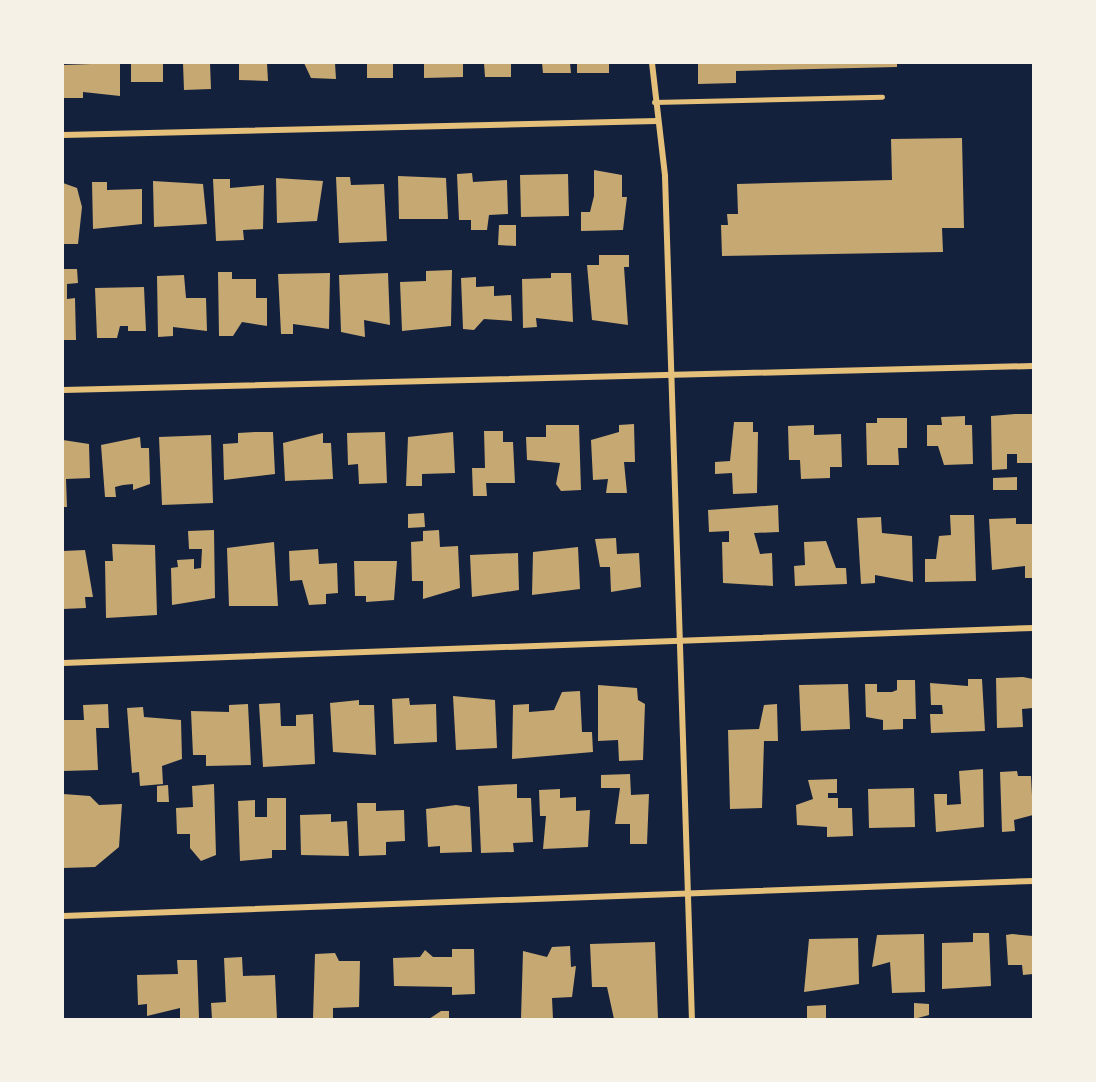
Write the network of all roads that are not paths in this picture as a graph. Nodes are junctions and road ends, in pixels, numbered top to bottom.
1 (652, 63) edge
2 (882, 97) dead end
3 (654, 102) junction
4 (657, 121) junction
5 (63, 135) edge
6 (1033, 366) edge
7 (670, 376) junction
8 (63, 390) edge
9 (1033, 628) edge
10 (680, 640) junction
11 (63, 663) edge
12 (1033, 881) edge
13 (687, 893) junction
14 (63, 916) edge
15 (692, 1019) edge

1 - 3 street
2 - 3 lane
3 - 4 street
4 - 5 street
4 - 7 street
6 - 7 street
7 - 8 street
7 - 10 street
9 - 10 street
10 - 11 street
10 - 13 street
12 - 13 street
13 - 14 street
13 - 15 street

